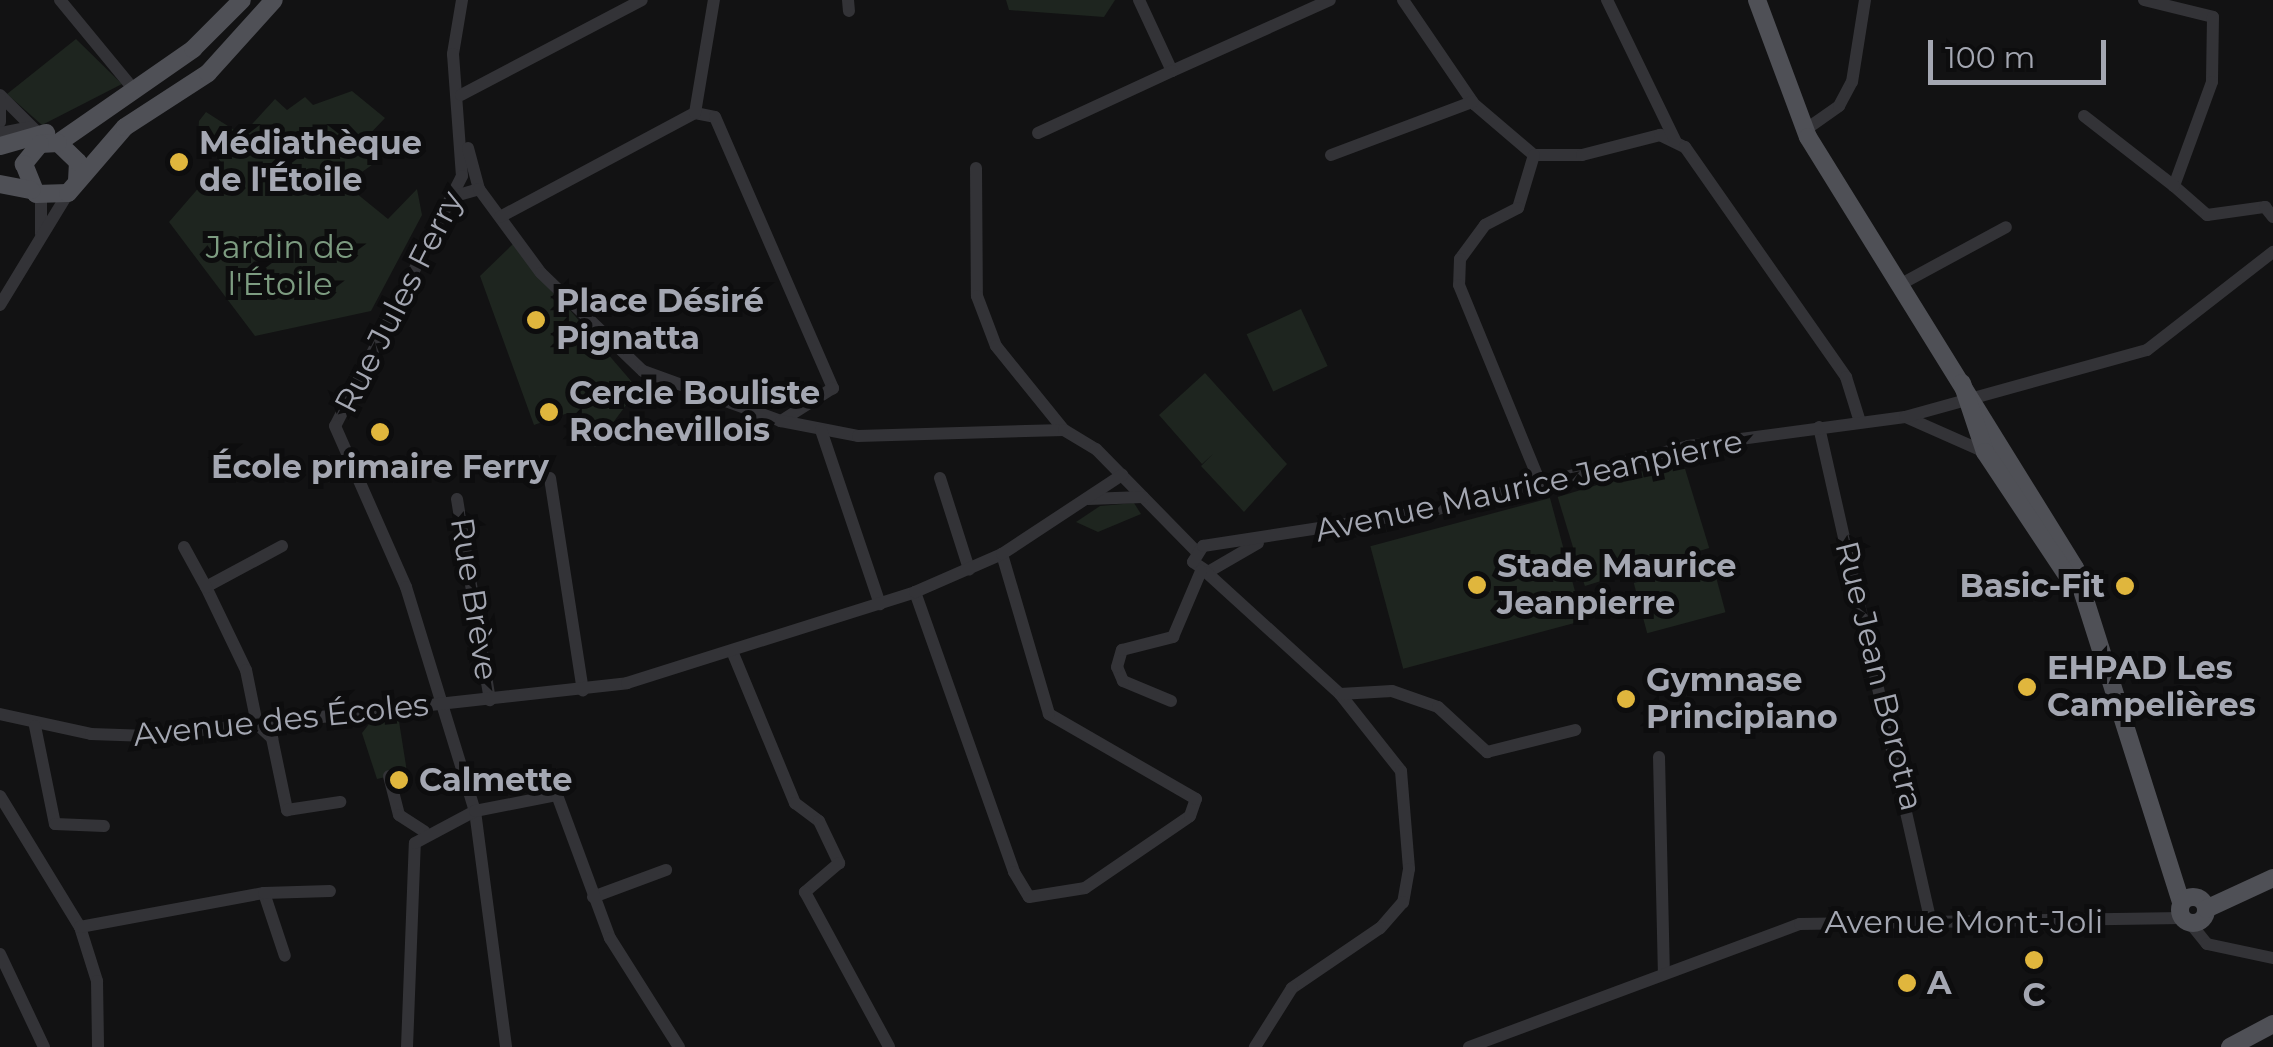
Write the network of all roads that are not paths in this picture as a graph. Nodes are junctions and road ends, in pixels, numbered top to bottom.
1 (60, 0) edge
2 (462, 0) edge
3 (642, 0) edge
4 (714, 0) edge
5 (1139, 0) edge
6 (1330, 0) edge
7 (1403, 0) edge
8 (1607, 0) edge
9 (1757, 0) edge
10 (1864, 0) edge
11 (2144, 0) edge
12 (270, 1) edge
13 (240, 3) edge
14 (254, 22) junction
15 (1172, 71) junction
16 (134, 91) junction
17 (461, 95) junction
18 (0, 97) edge
19 (1472, 102) junction
20 (695, 114) junction
21 (2084, 116) dead end
22 (84, 121) junction
23 (0, 122) edge
24 (1805, 130) junction
25 (0, 133) edge
26 (1038, 133) dead end
27 (34, 137) junction
28 (466, 140) junction
29 (1674, 140) junction
30 (58, 143) junction
31 (0, 146) edge
32 (1331, 155) dead end
33 (1534, 155) junction
34 (976, 168) dead end
35 (0, 184) edge
36 (2174, 186) junction
37 (73, 187) junction
38 (478, 190) junction
39 (36, 193) junction
40 (455, 196) junction
41 (500, 217) junction
42 (2273, 217) edge
43 (2006, 227) dead end
44 (41, 236) junction
45 (2273, 252) edge
46 (1903, 283) junction
47 (0, 305) edge
48 (1971, 398) junction
49 (1905, 417) junction
50 (780, 421) junction
51 (1860, 422) junction
52 (1819, 427) junction
53 (821, 430) junction
54 (1064, 430) junction
55 (1985, 452) junction
56 (1122, 475) junction
57 (550, 478) dead end
58 (940, 478) dead end
59 (1538, 480) junction
60 (1143, 497) junction
61 (457, 499) dead end
62 (1086, 499) junction
63 (1258, 543) junction
64 (282, 546) dead end
65 (184, 547) dead end
66 (1212, 547) junction
67 (1196, 551) junction
68 (1002, 554) junction
69 (970, 570) junction
70 (1208, 570) junction
71 (206, 587) junction
72 (915, 592) junction
73 (880, 604) junction
74 (2098, 642) junction
75 (732, 651) junction
76 (583, 690) junction
77 (1340, 694) junction
78 (490, 700) junction
79 (1171, 701) dead end
80 (444, 704) junction
81 (0, 714) edge
82 (257, 724) junction
83 (34, 726) junction
84 (1574, 730) dead end
85 (1659, 757) dead end
86 (389, 776) dead end
87 (0, 796) edge
88 (340, 802) dead end
89 (476, 811) junction
90 (104, 826) dead end
91 (424, 831) junction
92 (666, 870) dead end
93 (2273, 878) edge
94 (330, 891) dead end
95 (264, 893) junction
96 (593, 897) junction
97 (2184, 915) junction
98 (80, 927) junction
99 (1932, 927) junction
100 (285, 956) dead end
101 (2273, 958) edge
102 (1, 959) edge
103 (1664, 970) junction
104 (2273, 1024) edge
105 (44, 1047) edge
106 (98, 1047) edge
107 (407, 1047) edge
108 (506, 1047) edge
109 (680, 1047) edge
110 (889, 1047) edge
111 (1254, 1047) edge
112 (1469, 1047) edge
113 (2230, 1047) edge

1 - 16 street
2 - 17 street, Rue Jules Ferry
3 - 17 street
4 - 20 street
5 - 15 street
6 - 15 street
7 - 19 street
8 - 29 street
9 - 24 main road
10 - 24 street
11 - 36 street
12 - 14 main road
13 - 14 main road
13 - 16 main road
14 - 37 main road
15 - 26 street
16 - 22 main road
17 - 28 street, Rue Jules Ferry
18 - 23 street
18 - 27 street
19 - 32 street
19 - 33 street
20 - 41 street
20 - 50 street
21 - 36 street
22 - 27 main road
22 - 30 main road
24 - 46 main road
25 - 27 street
27 - 30 main road
27 - 31 main road
27 - 39 main road
28 - 38 street
28 - 40 street, Rue Jules Ferry
29 - 33 street
29 - 51 street
30 - 37 main road
33 - 59 street
34 - 54 street
35 - 39 main road
36 - 42 street
37 - 39 main road
37 - 44 street
38 - 40 street
38 - 41 street
39 - 44 street
40 - 80 street, Rue Jules Ferry
41 - 50 street
43 - 46 street
44 - 47 street
45 - 48 street, Avenue Maurice Jeanpierre
46 - 48 main road
48 - 49 street, Avenue Maurice Jeanpierre
48 - 55 main road
48 - 74 main road
49 - 51 street, Avenue Maurice Jeanpierre
49 - 55 street
50 - 53 street
51 - 52 street, Avenue Maurice Jeanpierre
52 - 59 street, Avenue Maurice Jeanpierre
52 - 99 street, Rue Jean Borotra
53 - 54 street
53 - 73 street
54 - 56 street
55 - 74 main road
56 - 60 street
56 - 62 street
57 - 76 street
58 - 69 street
59 - 63 street, Avenue Maurice Jeanpierre
60 - 62 street
60 - 67 street
61 - 78 street, Rue Brève
62 - 68 street
63 - 66 street, Avenue Maurice Jeanpierre
63 - 70 street, Avenue Maurice Jeanpierre
64 - 71 street
65 - 71 street
66 - 67 street, Avenue Maurice Jeanpierre
66 - 70 street
67 - 70 street
68 - 69 street
68 - 72 street
69 - 72 street
70 - 77 street
70 - 79 street
71 - 82 street
72 - 73 street
73 - 75 street
74 - 97 main road
75 - 76 street
75 - 110 street
76 - 78 street
77 - 84 street
77 - 111 street
78 - 80 street
80 - 82 street, Avenue des Écoles
80 - 89 street
81 - 83 street, Avenue des Écoles
82 - 83 street, Avenue des Écoles
82 - 88 street
83 - 90 street
85 - 103 street
86 - 91 street
87 - 98 street
89 - 91 street
89 - 96 street
89 - 108 street
91 - 107 street
92 - 96 street
93 - 97 main road
94 - 95 street
95 - 98 street
95 - 100 street
96 - 109 street
97 - 99 street, Avenue Mont-Joli
97 - 101 street
98 - 106 street
99 - 103 street, Avenue Mont-Joli
102 - 105 street
103 - 112 street, Avenue Mont-Joli
104 - 113 main road

